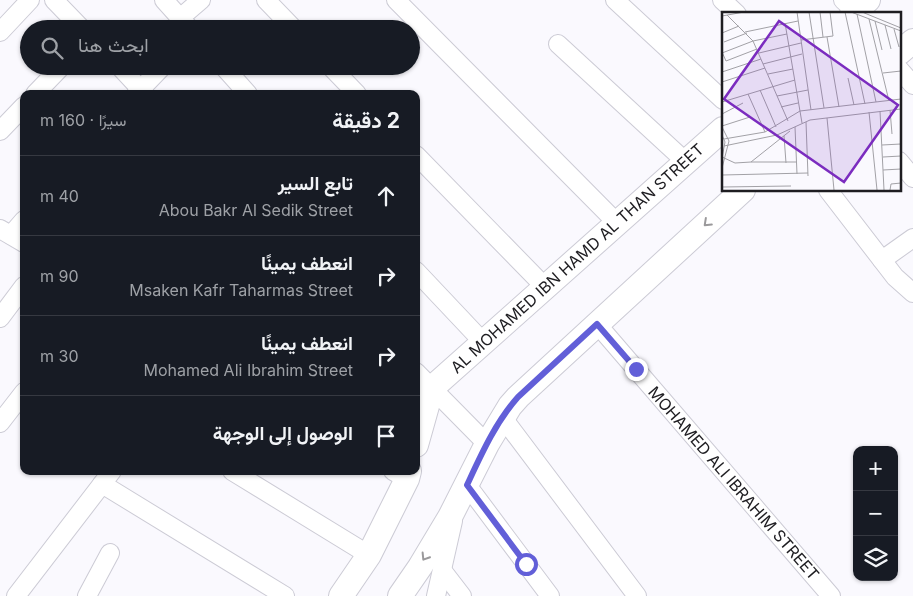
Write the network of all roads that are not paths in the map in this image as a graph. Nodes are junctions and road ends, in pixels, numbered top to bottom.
1 (30, 0) edge
2 (54, 0) edge
3 (164, 0) edge
4 (201, 0) edge
5 (266, 0) edge
6 (396, 0) edge
7 (615, 0) edge
8 (722, 0) edge
9 (735, 12) edge
10 (73, 20) edge
11 (182, 20) edge
12 (187, 20) edge
13 (285, 20) edge
14 (416, 20) edge
15 (420, 24) edge
16 (0, 32) edge
17 (913, 41) edge
18 (558, 44) dead end
19 (900, 52) edge
20 (900, 70) edge
21 (53, 75) edge
22 (126, 75) edge
23 (155, 75) edge
24 (229, 75) edge
25 (339, 75) edge
26 (913, 85) edge
27 (39, 90) edge
28 (138, 90) edge
29 (142, 90) edge
30 (240, 90) edge
31 (353, 90) edge
32 (722, 99) edge
33 (20, 110) edge
34 (722, 130) edge
35 (0, 131) edge
36 (420, 159) edge
37 (686, 162) junction
38 (900, 162) edge
39 (913, 178) edge
40 (742, 191) edge
41 (829, 191) edge
42 (618, 223) junction
43 (20, 225) edge
44 (11, 236) edge
45 (913, 238) edge
46 (882, 260) junction
47 (420, 276) edge
48 (545, 287) junction
49 (20, 291) edge
50 (913, 293) edge
51 (0, 318) edge
52 (597, 324) junction
53 (483, 342) junction
54 (424, 380) edge
55 (20, 397) edge
56 (420, 412) edge
57 (502, 418) junction
58 (0, 423) edge
59 (487, 444) junction
60 (239, 475) edge
61 (403, 475) edge
62 (107, 477) edge
63 (462, 494) junction
64 (110, 553) dead end
65 (369, 555) junction
66 (442, 570) junction
67 (16, 596) edge
68 (87, 596) edge
69 (286, 596) edge
70 (341, 596) edge
71 (400, 596) edge
72 (436, 596) edge
73 (462, 596) edge
74 (550, 596) edge
75 (637, 596) edge
76 (831, 596) edge

1 - 16 street
2 - 10 street
3 - 11 street
4 - 12 street
5 - 13 street
6 - 14 street
7 - 32 street
8 - 9 street
15 - 42 street
17 - 19 street
18 - 37 street
20 - 26 street
21 - 27 street
22 - 28 street
23 - 29 street
24 - 30 street
25 - 31 street
33 - 35 street
34 - 37 street, AL MOHAMED IBN HAMD AL THAN STREET
36 - 48 street
37 - 42 street, AL MOHAMED IBN HAMD AL THAN STREET
38 - 39 street
40 -> 52 street
41 - 46 street
42 - 48 street, AL MOHAMED IBN HAMD AL THAN STREET
43 - 44 street
45 - 46 street
46 - 50 street
47 - 53 street
48 - 53 street, AL MOHAMED IBN HAMD AL THAN STREET
49 - 51 street
52 - 57 street
52 - 76 street, MOHAMED ALI IBRAHIM STREET
53 - 54 street, AL MOHAMED IBN HAMD AL THAN STREET
54 - 56 street
54 - 59 street
55 - 58 street
57 - 59 street
57 - 75 street
59 - 63 street
60 - 65 street
61 - 65 street
62 - 67 street
62 - 69 street
63 - 66 street
63 -> 71 street
63 - 74 street
64 - 68 street
65 - 70 street
66 - 72 street
66 - 73 street

